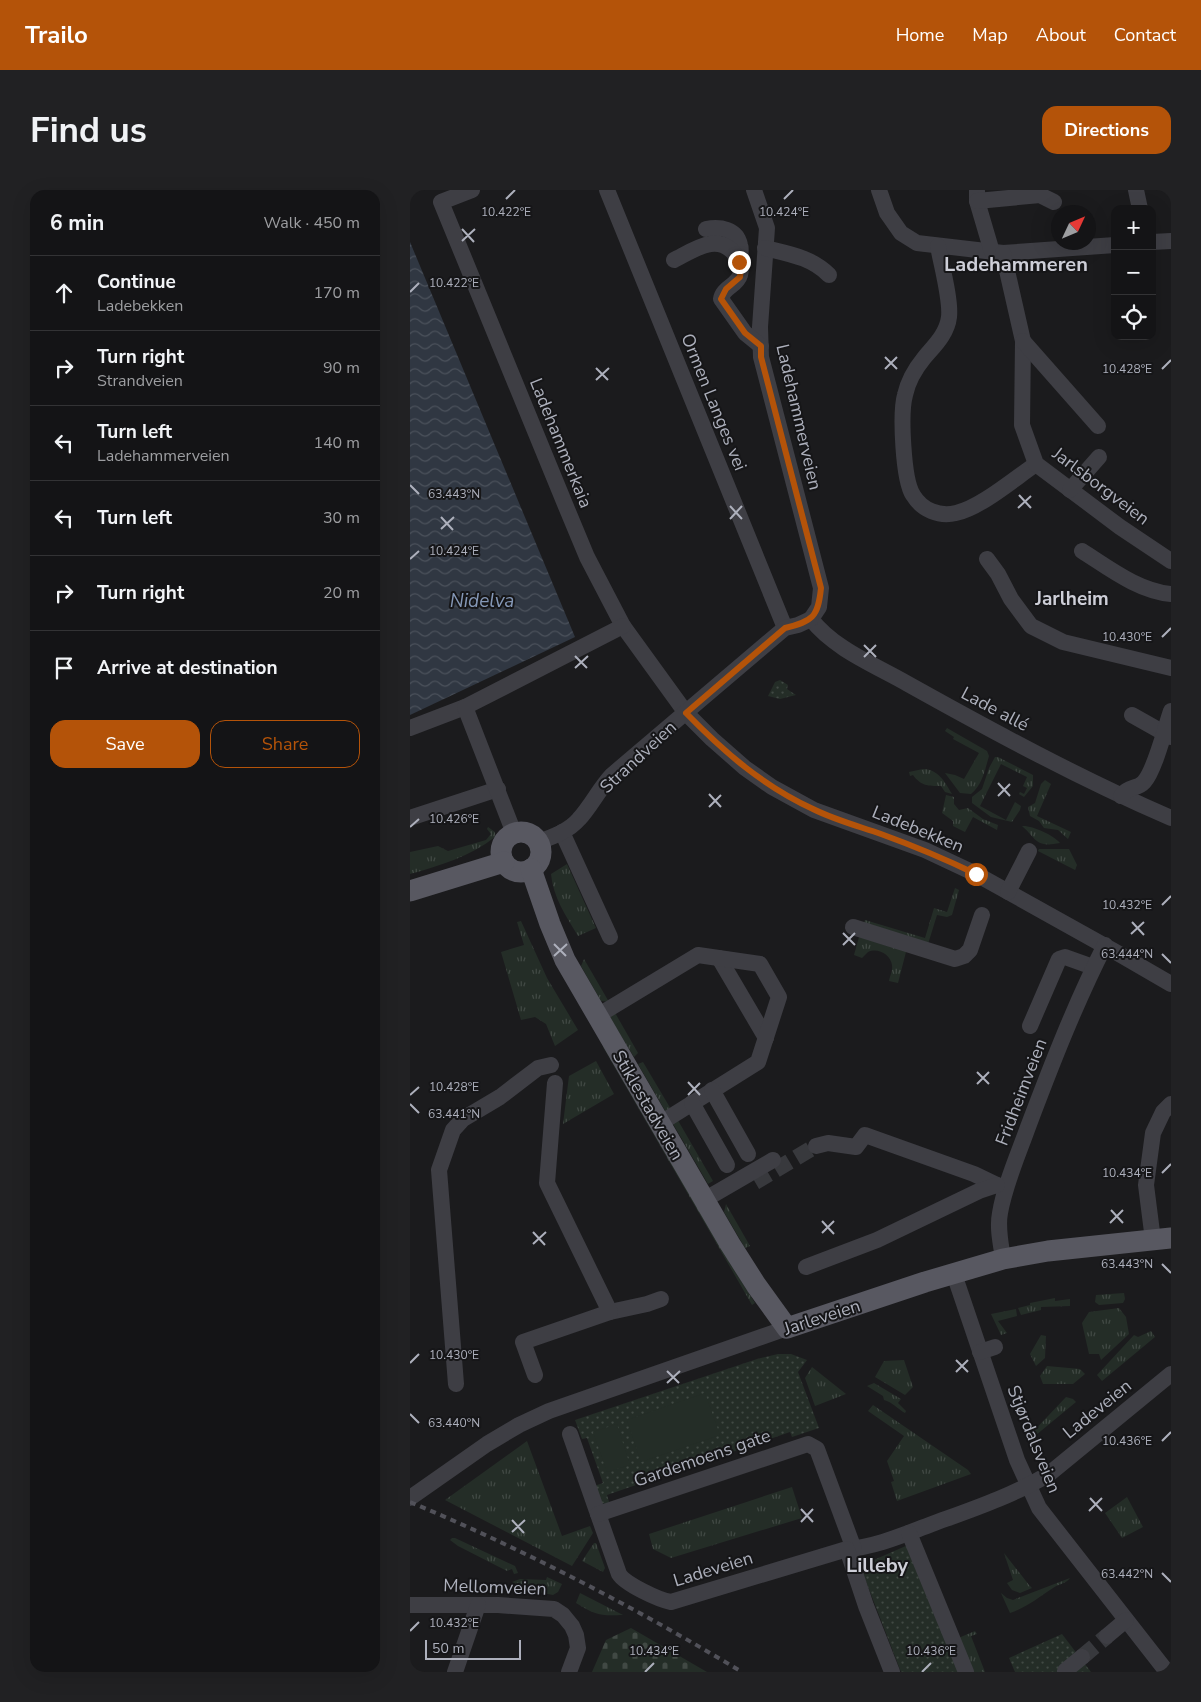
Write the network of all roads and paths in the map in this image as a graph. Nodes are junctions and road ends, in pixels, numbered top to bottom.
1 (472, 190) edge
2 (607, 190) edge
3 (754, 190) edge
4 (879, 190) edge
5 (1136, 190) edge
6 (977, 196) edge
7 (1054, 202) dead end
8 (1139, 205) edge
9 (706, 229) dead end
10 (1111, 245) edge
11 (938, 246) junction
12 (765, 248) junction
13 (998, 252) junction
14 (674, 260) dead end
15 (739, 262) junction
16 (829, 275) dead end
17 (1023, 341) junction
18 (761, 346) junction
19 (1098, 426) dead end
20 (1099, 457) dead end
21 (1036, 464) junction
22 (1070, 490) junction
23 (1082, 551) dead end
24 (987, 560) dead end
25 (1171, 561) edge
26 (1171, 594) edge
27 (811, 619) junction
28 (622, 626) junction
29 (785, 628) junction
30 (1171, 668) edge
31 (465, 707) junction
32 (1171, 711) edge
33 (686, 713) junction
34 (1132, 715) dead end
35 (410, 728) edge
36 (1167, 735) edge
37 (498, 789) junction
38 (1121, 796) junction
39 (410, 802) edge
40 (414, 818) edge
41 (1171, 818) edge
42 (562, 832) junction
43 (516, 833) junction
44 (538, 842) junction
45 (1029, 851) dead end
46 (504, 862) junction
47 (531, 869) junction
48 (410, 891) edge
49 (1008, 892) junction
50 (982, 915) dead end
51 (853, 926) dead end
52 (610, 937) dead end
53 (1105, 945) junction
54 (719, 958) junction
55 (1093, 967) junction
56 (1171, 984) edge
57 (597, 1016) junction
58 (1030, 1026) dead end
59 (766, 1038) junction
60 (555, 1082) dead end
61 (712, 1090) junction
62 (500, 1097) dead end
63 (692, 1103) junction
64 (1171, 1104) edge
65 (659, 1124) junction
66 (816, 1146) tunnel mouth
67 (748, 1154) dead end
68 (773, 1160) dead end
69 (727, 1165) dead end
70 (755, 1182) tunnel mouth
71 (1002, 1187) junction
72 (707, 1204) junction
73 (1162, 1239) edge
74 (1003, 1259) junction
75 (806, 1267) dead end
76 (954, 1274) junction
77 (660, 1299) dead end
78 (610, 1312) junction
79 (788, 1328) junction
80 (1171, 1374) edge
81 (535, 1375) dead end
82 (456, 1384) dead end
83 (570, 1434) dead end
84 (1028, 1486) junction
85 (410, 1498) edge
86 (598, 1514) junction
87 (909, 1533) junction
88 (851, 1549) junction
89 (410, 1605) edge
90 (478, 1605) junction
91 (1126, 1620) junction
92 (1107, 1636) tunnel mouth
93 (1082, 1657) tunnel mouth
94 (1065, 1670) dead end
95 (455, 1672) edge
96 (569, 1672) edge
97 (892, 1672) edge
98 (966, 1672) edge
99 (1167, 1672) edge

1 - 28 street, Ladehammerkaia
2 - 29 street, Ormen Langes vei
3 - 12 street, Ladehammerveien
4 - 11 street
5 - 8 street
6 - 7 street
6 - 13 street, Jarlsborgveien
9 - 15 street
10 - 13 street
11 - 13 street
11 - 21 street
12 - 16 street
12 - 18 street, Ladehammerveien
13 - 17 street, Jarlsborgveien
14 - 15 street
15 - 18 street
17 - 19 street, Jarlsborgveien
17 - 21 street, Jarlsborgveien
18 - 27 street, Ladehammerveien
20 - 22 street
21 - 22 street, Jarlsborgveien
22 - 25 street, Jarlsborgveien
23 - 26 street
24 - 30 street
27 - 29 street, Strandveien
27 - 38 street, Lade allé
28 - 31 street
28 - 33 street, Ladehammerkaia
29 - 33 street, Strandveien
31 - 35 street
31 - 37 street
32 - 36 street
33 - 42 street, Strandveien
33 - 49 street, Ladebekken
34 - 36 street
36 - 38 street
37 - 40 street
37 - 43 street
38 - 41 street, Lade allé
39 - 40 street
42 - 44 street, Strandveien
42 - 52 street
43 - 44 main road
43 - 46 main road
44 - 47 main road
45 - 49 street
46 - 47 main road
46 - 48 main road
47 - 57 main road, Stiklestadveien
49 - 53 street, Ladebekken
50 - 51 street
53 - 55 street, Fridheimveien
53 - 56 street, Ladebekken
54 - 57 street
54 - 59 street
54 - 59 street
55 - 58 street
55 - 71 street, Fridheimveien
57 - 65 main road, Stiklestadveien
59 - 61 street
60 - 78 street
61 - 63 street
61 - 67 street
62 - 82 street
63 - 65 street
63 - 69 street
64 - 73 street
65 - 72 main road, Stiklestadveien
66 - 71 street
68 - 72 street
70 - 72 street
71 - 74 street, Fridheimveien
71 - 75 street
72 - 79 main road, Stiklestadveien
73 - 74 main road, Jarleveien
74 - 76 main road, Jarleveien
76 - 79 main road, Jarleveien
76 - 84 street, Stjørdalsveien
77 - 78 street
78 - 81 street
79 - 85 street, Jarleveien
80 - 84 street, Ladeveien
83 - 86 street, Ladeveien
84 - 87 street, Ladeveien
84 - 91 street, Stjørdalsveien
86 - 88 street, Ladeveien
86 - 88 street, Gardemoens gate
87 - 88 street, Ladeveien
87 - 98 street
88 - 97 street
89 - 90 street, Mellomveien
90 - 95 street
90 - 96 street, Mellomveien
91 - 92 street
91 - 99 street, Stjørdalsveien
93 - 94 street

